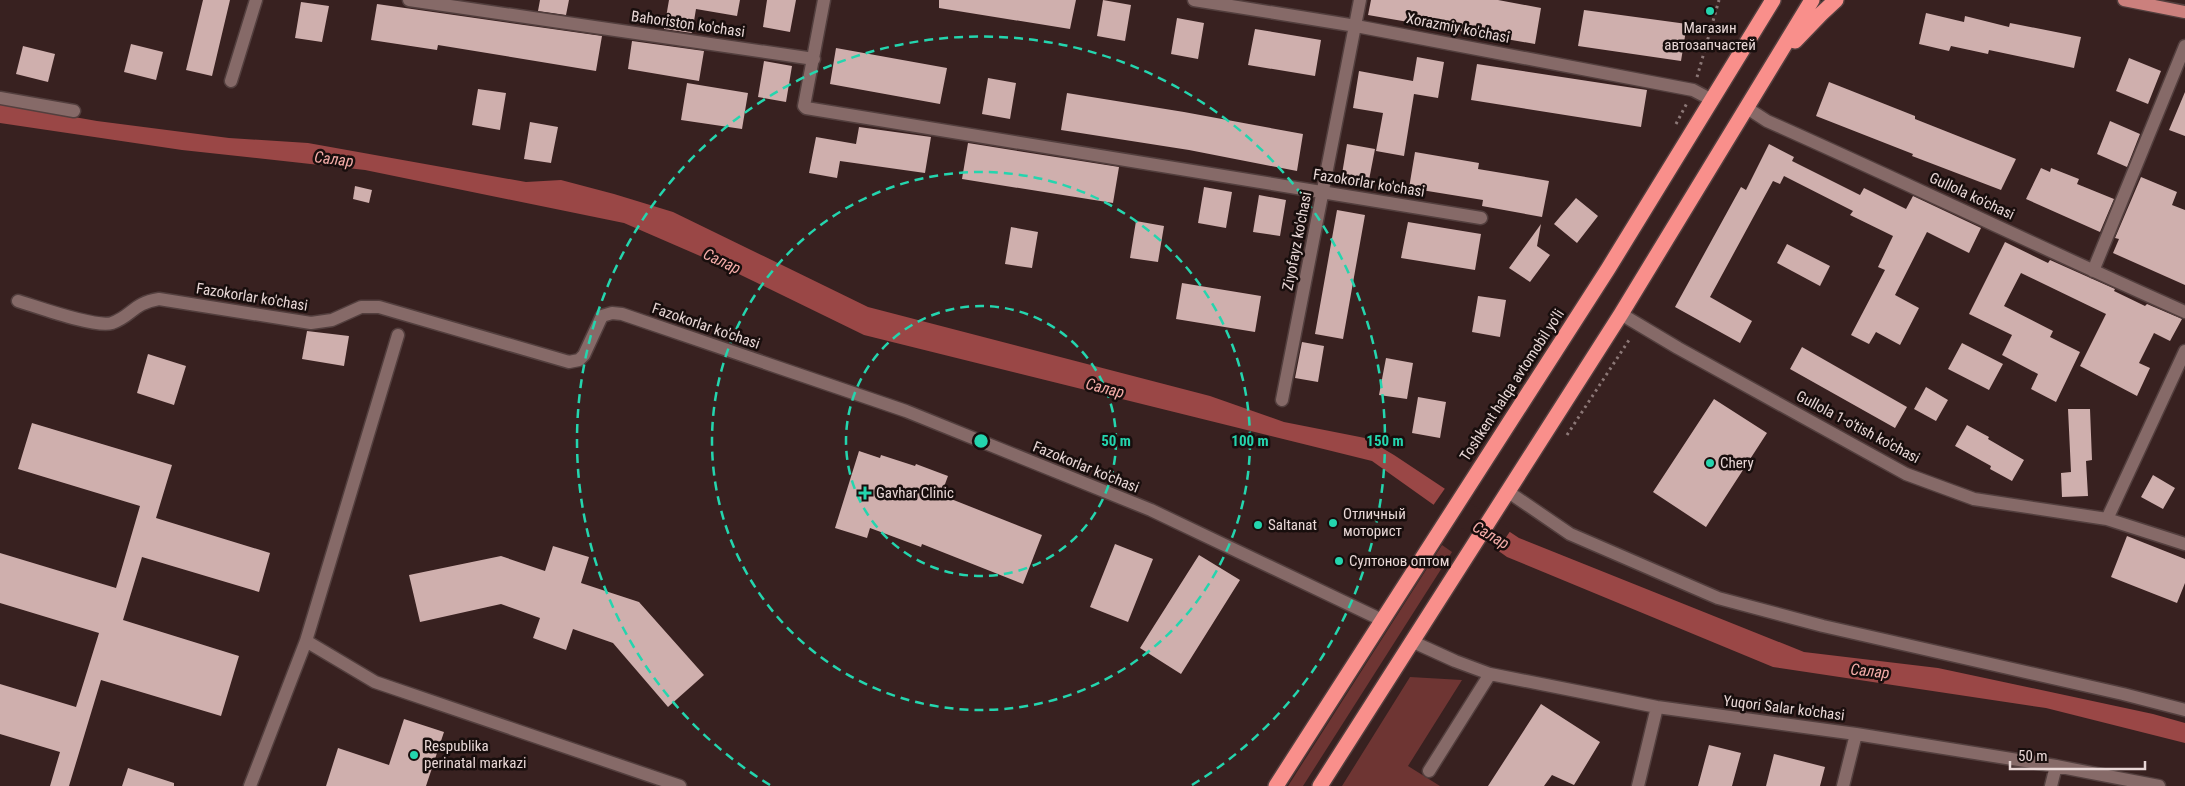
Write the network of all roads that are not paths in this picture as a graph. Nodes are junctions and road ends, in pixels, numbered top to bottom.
1 (256, 0) edge
2 (410, 0) edge
3 (824, 0) edge
4 (1194, 0) edge
5 (1360, 0) edge
6 (1761, 0) edge
7 (1773, 0) edge
8 (1812, 0) edge
9 (1836, 0) edge
10 (2124, 0) edge
11 (2185, 12) edge
12 (1758, 24) junction
13 (1356, 26) junction
14 (2185, 46) edge
15 (814, 59) junction
16 (1772, 67) junction
17 (231, 81) dead end
18 (0, 98) edge
19 (1712, 100) junction
20 (1747, 108) junction
21 (74, 111) dead end
22 (1323, 192) junction
23 (1481, 218) dead end
24 (2093, 271) junction
25 (18, 302) dead end
26 (2185, 312) edge
27 (1620, 314) junction
28 (398, 335) dead end
29 (2185, 351) edge
30 (1282, 400) dead end
31 (1507, 491) junction
32 (2107, 519) junction
33 (2185, 544) edge
34 (1382, 620) junction
35 (306, 641) junction
36 (1412, 641) junction
37 (1490, 674) junction
38 (1656, 707) junction
39 (2185, 710) edge
40 (1856, 734) junction
41 (2056, 766) junction
42 (1429, 772) dead end
43 (1322, 785) edge
44 (250, 786) edge
45 (680, 786) edge
46 (1276, 786) edge
47 (1638, 786) edge
48 (1843, 786) edge
49 (2051, 786) edge
50 (2159, 786) edge

1 - 17 street
2 - 15 street, Bahoriston ko'chasi
3 - 15 street
4 - 13 street, Xorazmiy ko'chasi
5 - 13 street, Ziyofayz ko'chasi
6 - 12 highway
7 - 12 highway, Toshkent halqa avtomobil yo'li
8 - 16 highway
9 - 16 highway
10 - 11 main road
12 - 19 highway, Toshkent halqa avtomobil yo'li
13 - 19 street, Xorazmiy ko'chasi
13 - 22 street, Ziyofayz ko'chasi
14 - 24 street
15 - 22 street, Fazokorlar ko'chasi
16 - 20 highway
18 - 21 street
19 - 34 highway, Toshkent halqa avtomobil yo'li
20 - 24 street, Gullola ko'chasi
20 - 27 highway
22 - 23 street, Fazokorlar ko'chasi
22 - 30 street, Ziyofayz ko'chasi
24 - 26 street, Gullola ko'chasi
25 - 34 street, Fazokorlar ko'chasi
27 - 31 highway
27 - 32 street, Gullola 1-o'tish ko'chasi
28 - 35 street
29 - 32 street
31 - 36 highway
31 - 39 street
32 - 33 street, Gullola 1-o'tish ko'chasi
34 - 46 highway, Toshkent halqa avtomobil yo'li
35 - 44 street
35 - 45 street
36 - 37 street, Yuqori Salar ko'chasi
36 - 43 highway
37 - 38 street, Yuqori Salar ko'chasi
37 - 42 street
38 - 40 street, Yuqori Salar ko'chasi
38 - 47 street
40 - 41 street, Yuqori Salar ko'chasi
40 - 48 street
41 - 49 street
41 - 50 street, Yuqori Salar ko'chasi

